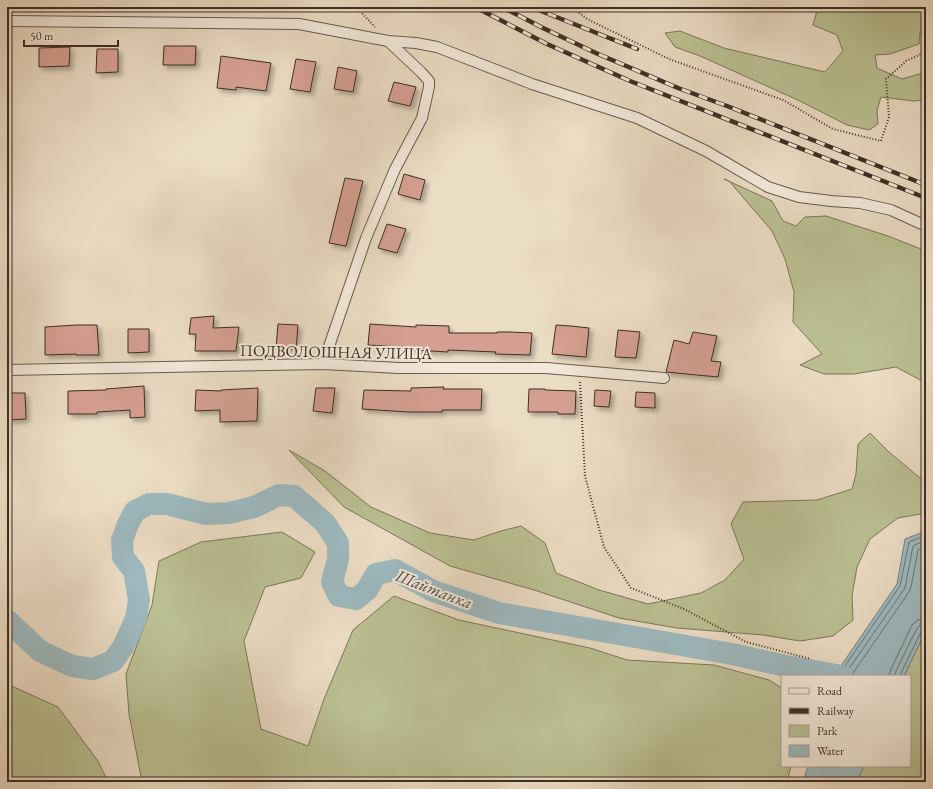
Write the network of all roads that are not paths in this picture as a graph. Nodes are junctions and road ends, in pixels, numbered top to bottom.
1 (7, 21) edge
2 (388, 41) junction
3 (926, 226) edge
4 (323, 364) junction
5 (7, 370) edge
6 (664, 378) dead end

1 - 2 street
2 - 3 street
2 - 4 street
4 - 5 street, ПОДВОЛОШНАЯ УЛИЦА
4 - 6 street, ПОДВОЛОШНАЯ УЛИЦА

